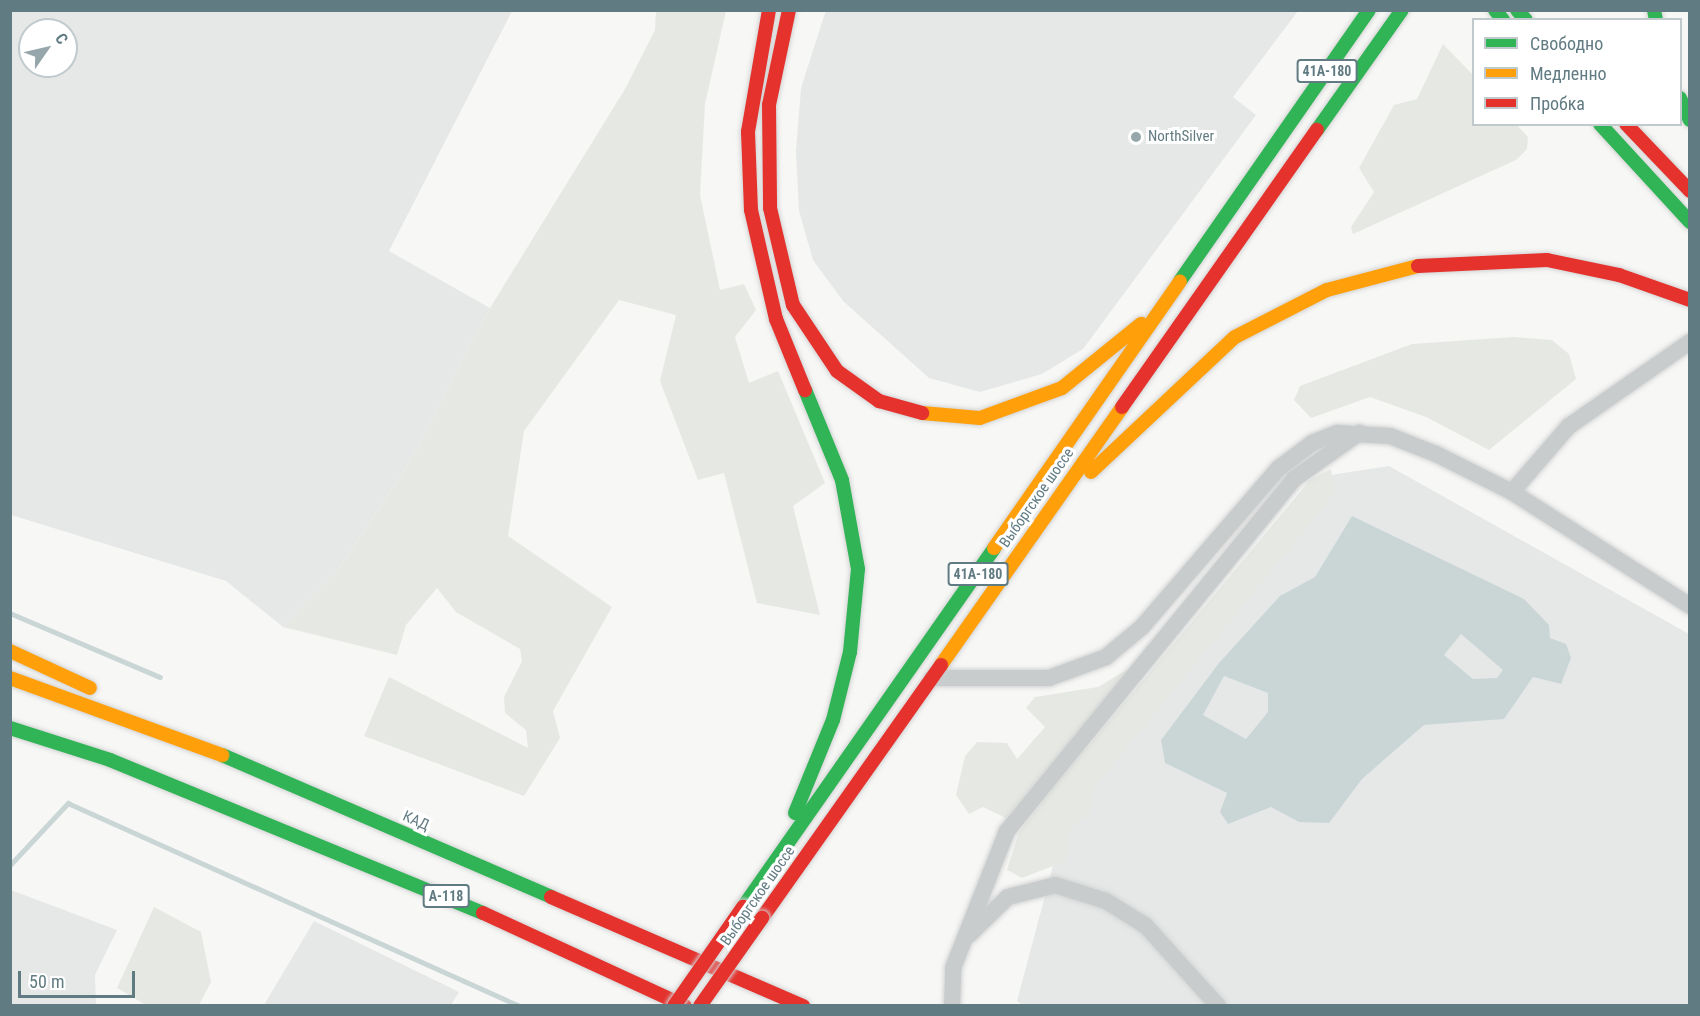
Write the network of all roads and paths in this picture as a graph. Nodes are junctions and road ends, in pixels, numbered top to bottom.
1 (769, 10) edge
2 (789, 10) edge
3 (1369, 10) edge
4 (1402, 10) edge
5 (1682, 103) edge
6 (1689, 120) edge
7 (1602, 126) edge
8 (1628, 126) edge
9 (1689, 191) edge
10 (1689, 222) edge
11 (1178, 289) junction
12 (1689, 300) edge
13 (1684, 346) edge
14 (1362, 432) junction
15 (1512, 492) junction
16 (1036, 528) junction
17 (1689, 606) edge
18 (10, 651) edge
19 (10, 678) edge
20 (932, 678) junction
21 (10, 728) edge
22 (10, 744) edge
23 (235, 760) junction
24 (202, 797) junction
25 (777, 858) junction
26 (964, 939) junction
27 (674, 1005) edge
28 (685, 1005) edge
29 (700, 1005) edge
30 (803, 1005) edge
31 (952, 1005) edge
32 (1218, 1005) edge

1 - 25 main road
2 - 11 main road
3 - 11 main road, Выборгское шоссе / 41А-180
4 - 16 main road, Выборгское шоссе / 41А-180
5 - 6 main road
7 - 10 main road
8 - 9 main road
11 - 25 main road, Выборгское шоссе / 41А-180
12 - 16 main road
13 - 15 street
14 - 15 street
14 - 20 street
14 - 26 street
15 - 17 street
16 - 20 main road, Выборгское шоссе / 41А-180
18 - 23 main road
19 - 23 main road, КАД / А-118
20 - 29 main road, Выборгское шоссе / 41А-180, bridge
21 - 24 main road, А-118
22 - 24 main road
23 - 30 main road, КАД / А-118
24 - 28 main road, А-118
25 - 27 main road, Выборгское шоссе / 41А-180, bridge
26 - 31 street
26 - 32 street

